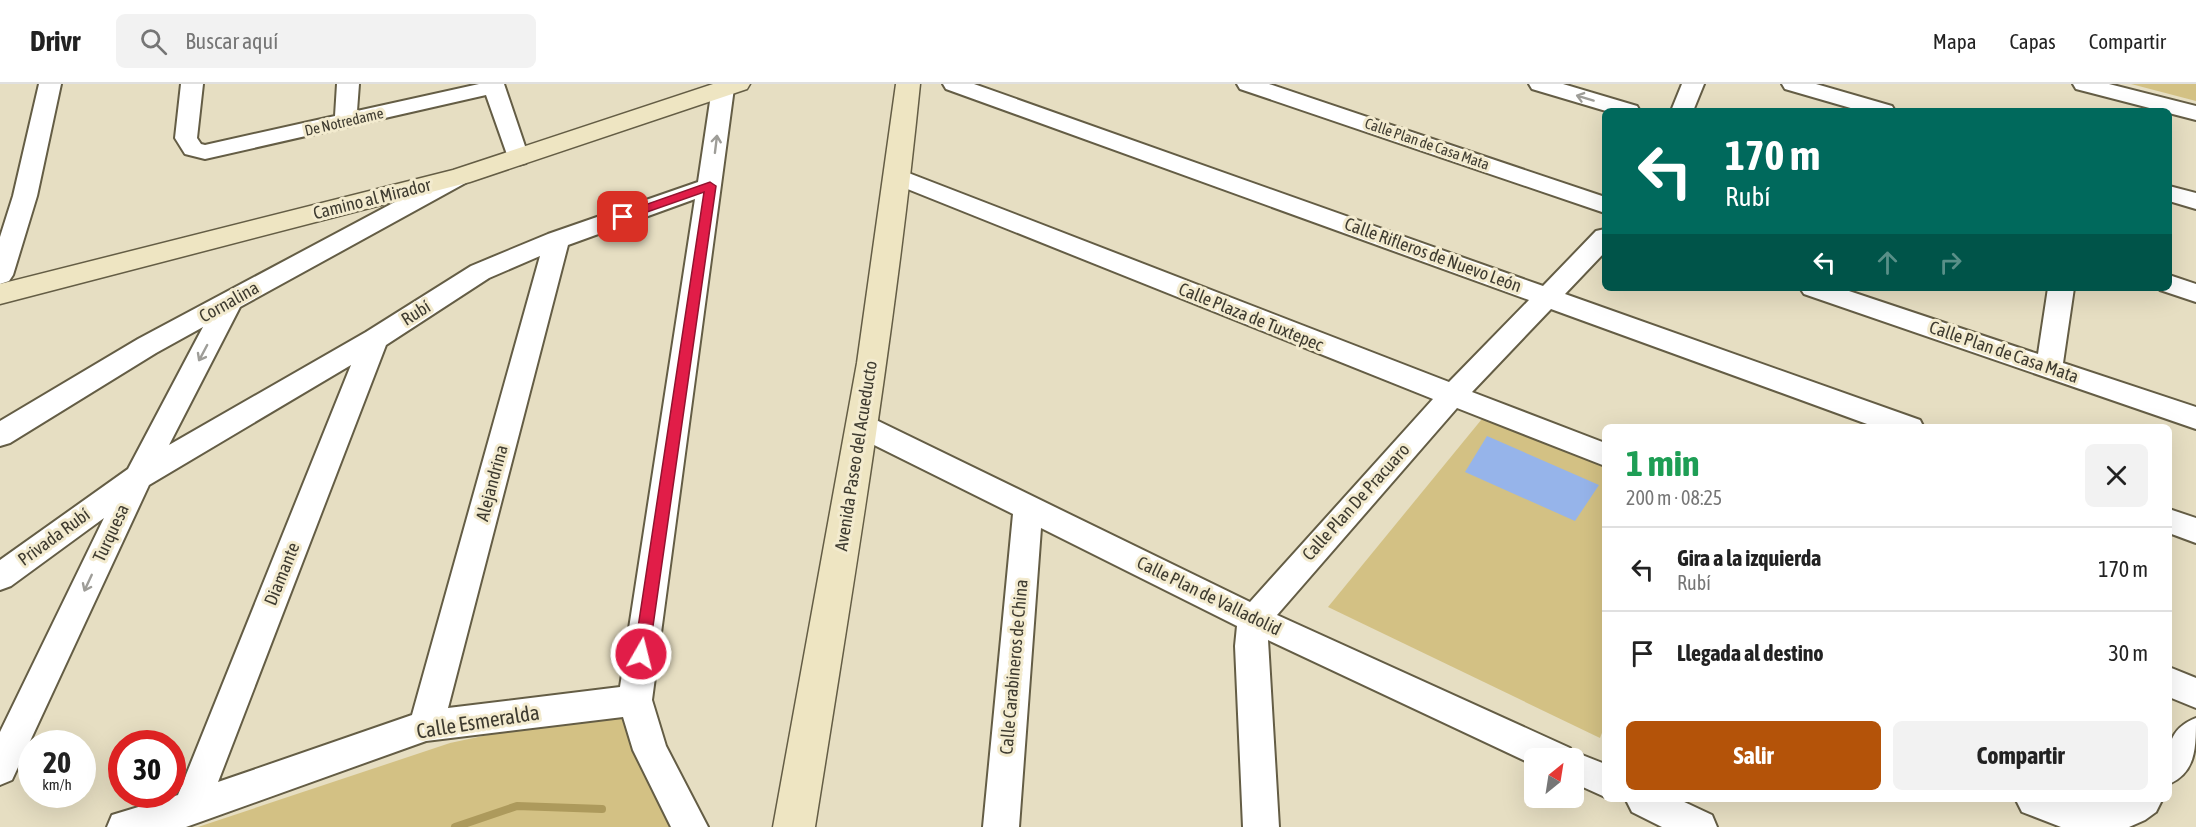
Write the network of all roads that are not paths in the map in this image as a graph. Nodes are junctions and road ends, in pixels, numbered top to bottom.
1 (50, 84) edge
2 (192, 84) edge
3 (348, 84) edge
4 (908, 84) edge
5 (954, 84) edge
6 (1248, 84) edge
7 (1540, 84) edge
8 (1693, 84) edge
9 (2084, 84) edge
10 (728, 85) edge
11 (1798, 85) edge
12 (494, 86) edge
13 (1619, 108) edge
14 (1683, 108) edge
15 (1874, 108) edge
16 (2196, 113) edge
17 (346, 121) junction
18 (518, 158) junction
19 (462, 176) junction
20 (898, 177) junction
21 (710, 186) junction
22 (2172, 195) edge
23 (25, 196) junction
24 (0, 201) edge
25 (2196, 201) edge
26 (1602, 204) edge
27 (557, 240) junction
28 (1602, 240) edge
29 (0, 275) edge
30 (2172, 285) edge
31 (1821, 291) edge
32 (2061, 291) edge
33 (2196, 293) edge
34 (0, 294) edge
35 (1548, 296) junction
36 (230, 301) junction
37 (375, 339) junction
38 (2049, 367) junction
39 (1452, 396) junction
40 (2196, 418) edge
41 (1899, 424) edge
42 (862, 426) junction
43 (0, 435) edge
44 (1602, 454) edge
45 (138, 477) junction
46 (1028, 507) junction
47 (2172, 523) edge
48 (2196, 531) edge
49 (0, 577) edge
50 (1254, 619) junction
51 (2172, 683) edge
52 (2196, 693) edge
53 (634, 700) junction
54 (426, 726) junction
55 (2196, 734) edge
56 (1534, 748) edge
57 (2172, 764) edge
58 (0, 770) edge
59 (1584, 771) edge
60 (1602, 780) edge
61 (1648, 802) edge
62 (2040, 802) edge
63 (2142, 802) edge
64 (190, 808) junction
65 (125, 827) edge
66 (690, 827) edge
67 (794, 827) edge
68 (1001, 827) edge
69 (1260, 827) edge
70 (1699, 827) edge

1 - 23 street
2 - 17 street, De Notredame
3 - 17 street
4 - 20 street, Avenida Paseo del Acueducto
5 - 35 street, Calle Rifleros de Nuevo León
6 - 26 street, Calle Plan de Casa Mata
13 -> 7 street
8 - 14 street
9 - 16 street
10 - 18 street, Camino al Mirador
21 -> 10 street
11 - 15 street
12 - 17 street, De Notredame
12 - 18 street
18 - 19 street, Camino al Mirador
19 - 34 street, Camino al Mirador
19 - 36 street, Cornalina
20 - 39 street, Calle Plaza de Tuxtepec
20 - 42 street, Avenida Paseo del Acueducto
21 - 27 street, Rubí
21 - 53 street
22 - 25 street
23 - 24 street
23 - 29 street
27 - 37 street, Rubí
27 - 54 street, Alejandrina
28 - 35 street, Calle Plan De Pracuaro
30 - 33 street
31 - 38 street, Calle Plan de Casa Mata
32 - 38 street
35 - 39 street, Calle Plan De Pracuaro
35 - 41 street, Calle Rifleros de Nuevo León
36 - 43 street, Cornalina
36 -> 45 street, Turquesa
37 - 45 street, Rubí
37 - 64 street, Diamante
38 - 40 street, Calle Plan de Casa Mata
39 - 44 street, Calle Plaza de Tuxtepec
39 - 50 street, Calle Plan De Pracuaro
42 - 46 street, Calle Plan de Valladolid
42 - 67 street, Avenida Paseo del Acueducto
45 - 49 street, Privada Rubí
45 -> 58 street, Turquesa
46 - 50 street, Calle Plan de Valladolid
46 - 68 street, Calle Carabineros de China
47 - 48 street
50 - 56 street, Calle Plan de Valladolid
50 - 69 street
51 - 52 street
53 - 54 street, Calle Esmeralda
53 - 66 street
54 - 64 street, Calle Esmeralda
55 - 57 street
59 - 60 street
61 - 70 street
62 - 63 street
64 - 65 street, Calle Esmeralda

